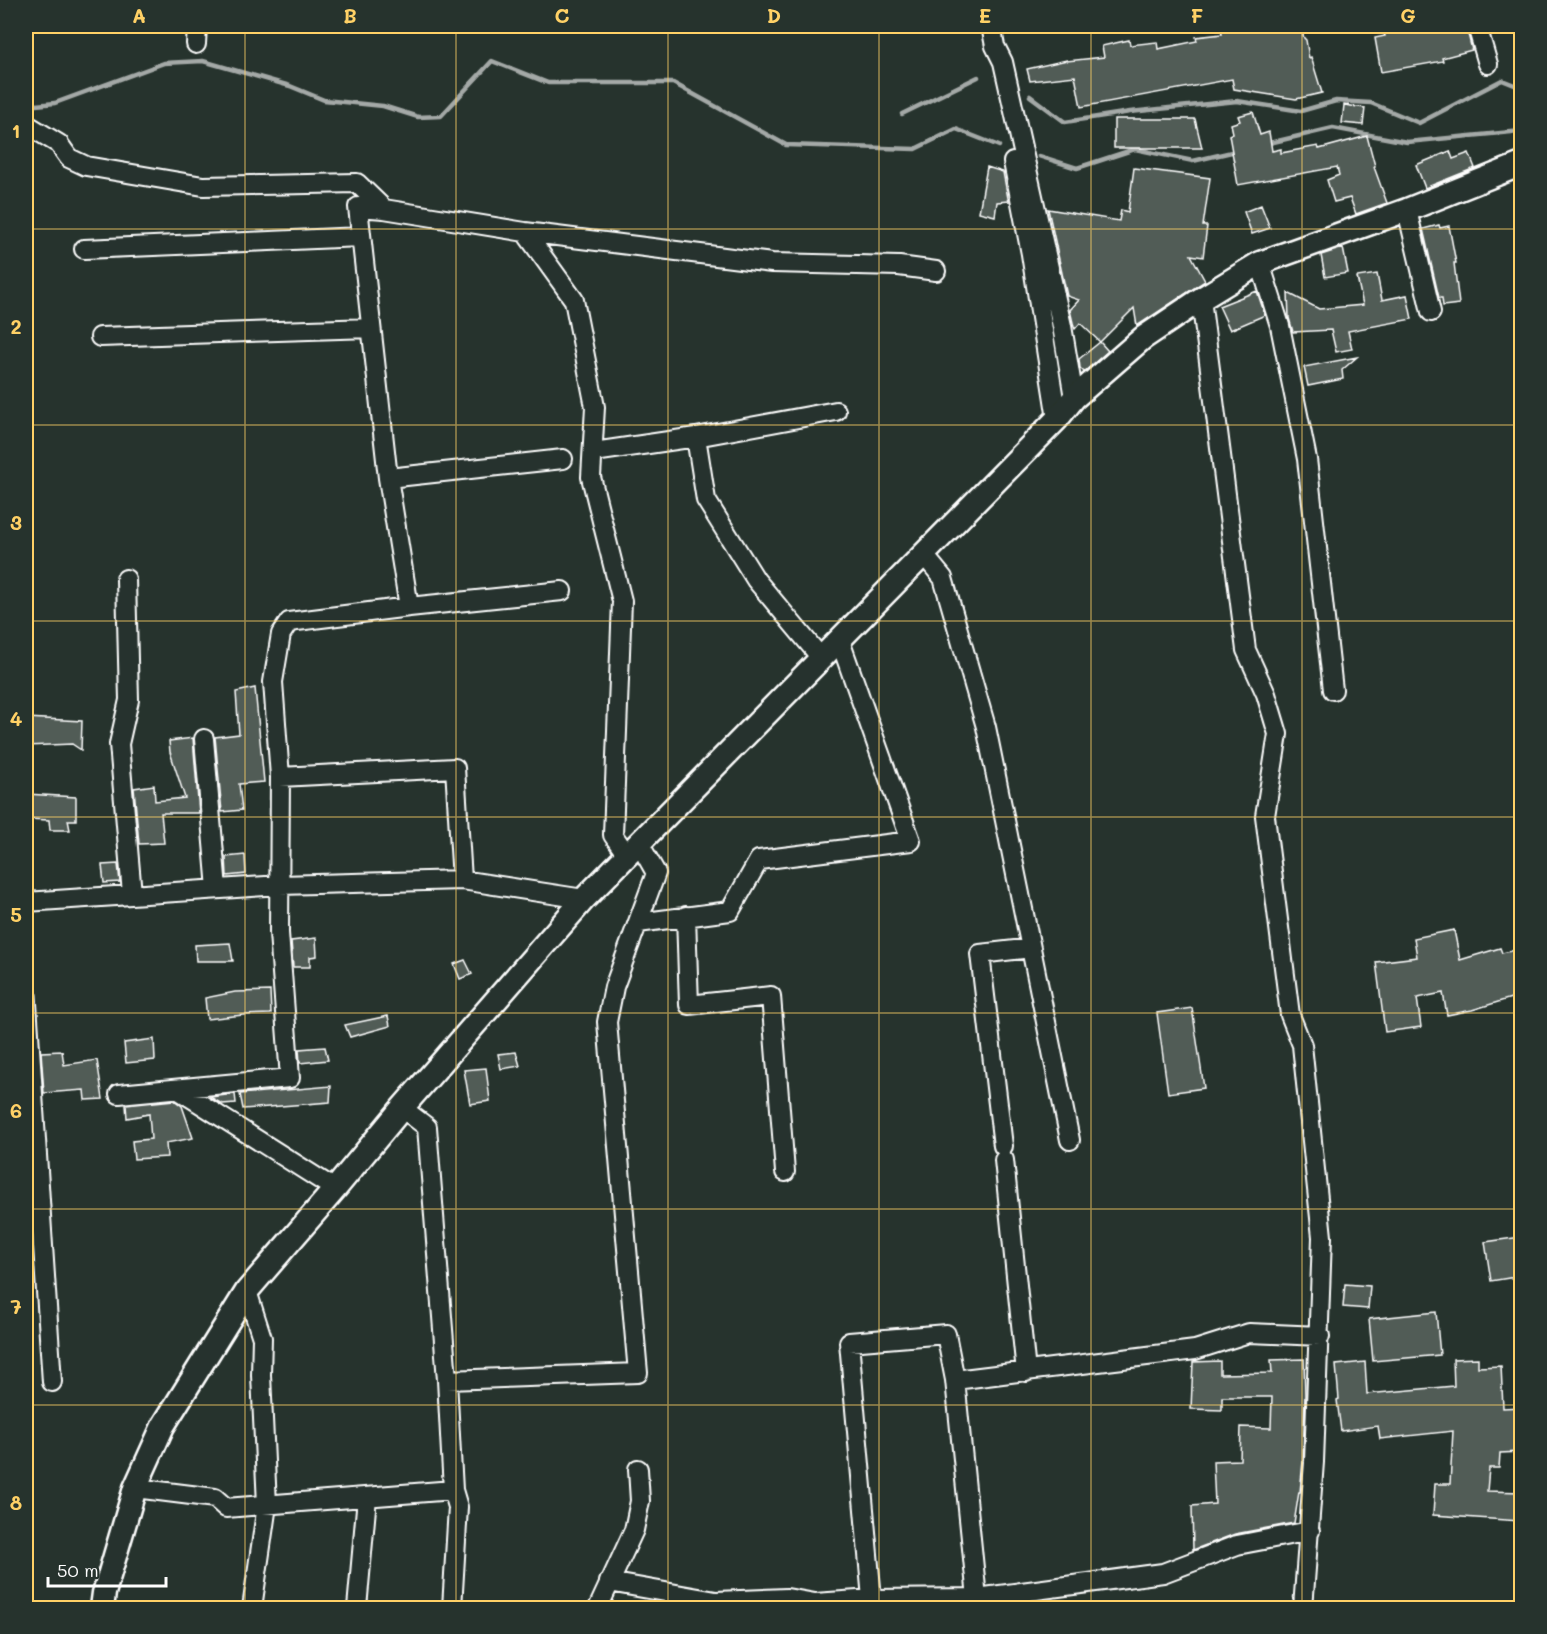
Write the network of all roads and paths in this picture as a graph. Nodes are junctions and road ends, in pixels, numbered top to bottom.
1 (197, 26) edge
2 (991, 26) edge
3 (1477, 26) edge
4 (196, 44) dead end
5 (995, 46) junction
6 (1488, 64) dead end
7 (26, 124) edge
8 (1521, 164) edge
9 (384, 209) junction
10 (1407, 210) junction
11 (525, 232) junction
12 (361, 237) junction
13 (84, 249) dead end
14 (1260, 263) junction
15 (936, 271) dead end
16 (1201, 299) junction
17 (1431, 312) dead end
18 (371, 328) junction
19 (100, 337) dead end
20 (1074, 398) junction
21 (836, 411) dead end
22 (1057, 419) junction
23 (696, 437) junction
24 (594, 452) junction
25 (563, 459) dead end
26 (388, 477) junction
27 (924, 555) junction
28 (126, 579) dead end
29 (562, 591) dead end
30 (409, 607) junction
31 (840, 641) junction
32 (822, 659) junction
33 (1333, 690) dead end
34 (204, 739) dead end
35 (280, 777) junction
36 (633, 849) junction
37 (462, 880) junction
38 (280, 885) junction
39 (217, 889) junction
40 (132, 894) junction
41 (584, 899) junction
42 (26, 902) edge
43 (686, 916) junction
44 (638, 922) junction
45 (1031, 948) junction
46 (26, 988) edge
47 (177, 1089) junction
48 (119, 1094) dead end
49 (402, 1107) junction
50 (1070, 1140) dead end
51 (785, 1172) dead end
52 (335, 1189) junction
53 (247, 1291) junction
54 (1320, 1336) junction
55 (1026, 1372) junction
56 (447, 1380) junction
57 (955, 1380) junction
58 (52, 1382) dead end
59 (638, 1469) dead end
60 (135, 1488) junction
61 (453, 1490) junction
62 (367, 1497) junction
63 (267, 1505) junction
64 (1310, 1531) junction
65 (609, 1582) junction
66 (977, 1598) junction
67 (872, 1599) junction
68 (716, 1605) edge
69 (102, 1608) edge
70 (252, 1608) edge
71 (357, 1608) edge
72 (452, 1608) edge
73 (598, 1608) edge
74 (1303, 1608) edge

1 - 4 street
2 - 5 street
3 - 6 street
5 - 20 street
5 - 22 street
7 - 9 street
8 - 10 main road
9 - 11 street
9 - 12 street
10 - 14 main road
10 - 17 street
11 - 15 street
11 - 24 street
12 - 13 street
12 - 18 street
14 - 16 main road
14 - 33 street
16 - 20 main road
16 - 54 street
18 - 19 street
18 - 26 street
20 - 22 main road
21 - 23 street
22 - 27 main road
23 - 24 street
23 - 32 street
24 - 36 street
25 - 26 street
26 - 30 street
27 - 31 main road
27 - 45 street
28 - 40 street
29 - 30 street
30 - 35 street
31 - 32 main road
31 - 43 street
32 - 36 main road
34 - 39 street
35 - 37 street
35 - 38 street
36 - 41 main road
36 - 44 street
37 - 38 street
37 - 41 street
38 - 39 street
38 - 47 street
39 - 40 street
40 - 42 street
41 - 49 main road
43 - 44 street
43 - 51 street
44 - 56 street
45 - 50 street
45 - 55 street
46 - 58 street
47 - 48 street
47 - 52 street
49 - 52 main road
49 - 56 street
52 - 53 main road
53 - 60 main road
53 - 63 street
54 - 55 street
54 - 64 street
55 - 57 street
56 - 61 street
57 - 66 street
57 - 67 street
59 - 65 street
60 - 63 street
60 - 69 main road
61 - 62 street
61 - 72 street
62 - 63 street
62 - 71 street
63 - 70 street
64 - 66 street
64 - 74 street
65 - 68 street
65 - 73 street
66 - 67 street
67 - 68 street

